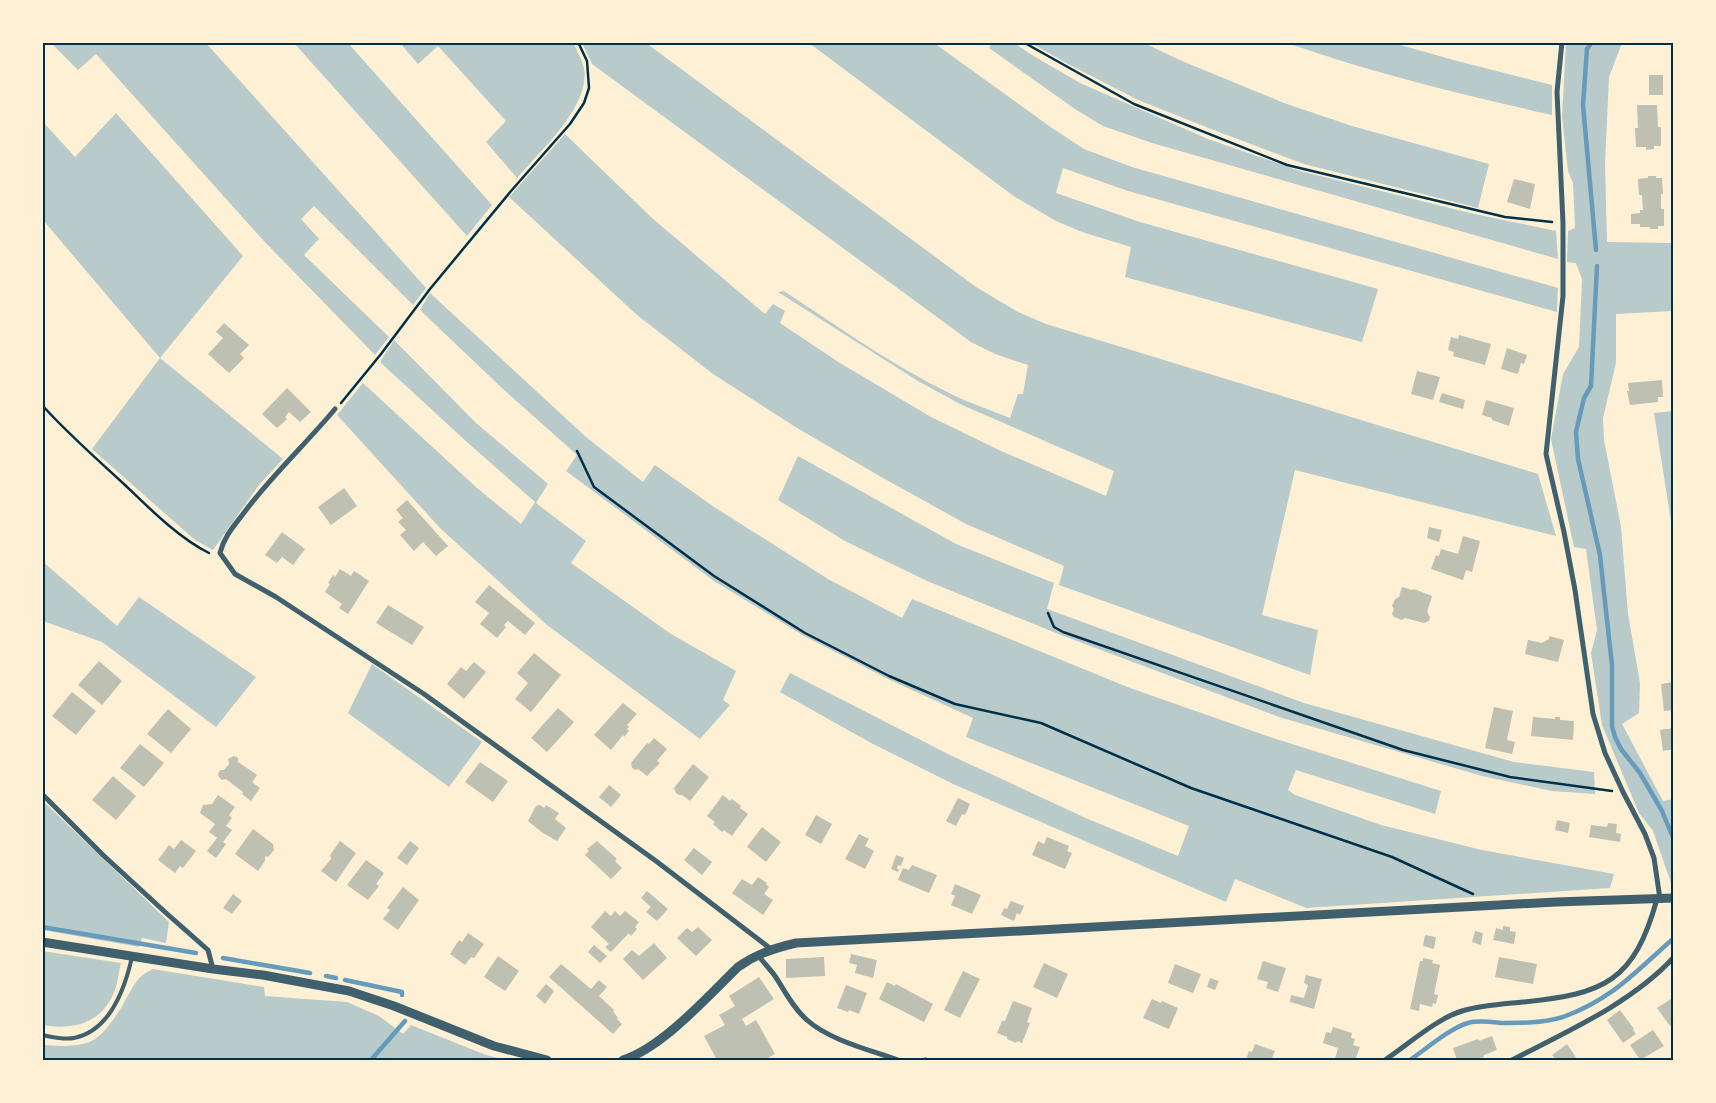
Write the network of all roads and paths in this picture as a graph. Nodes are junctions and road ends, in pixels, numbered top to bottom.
1 (578, 42) edge
2 (1023, 42) edge
3 (1562, 42) edge
4 (1563, 223) junction
5 (42, 405) edge
6 (335, 410) joint
7 (577, 451) dead end
8 (225, 560) junction
9 (1048, 613) dead end
10 (1623, 792) junction
11 (42, 794) edge
12 (1674, 898) edge
13 (1658, 899) junction
14 (1499, 906) junction
15 (42, 942) edge
16 (771, 949) junction
17 (758, 955) junction
18 (132, 956) junction
19 (1674, 957) edge
20 (214, 969) junction
21 (42, 1035) edge
22 (547, 1060) edge
23 (623, 1060) edge
24 (898, 1060) edge
25 (1385, 1060) edge
26 (1512, 1060) edge

1 - 6 path
2 - 4 path
3 - 4 street
4 - 10 street
5 - 8 path
6 - 8 street
7 - 14 path
8 - 16 street
9 - 10 path
10 - 13 street
11 - 20 street
12 - 13 street
13 - 14 street
13 - 25 street
14 - 16 street
15 - 18 street
16 - 17 street
17 - 23 street
17 - 24 street
18 - 20 street
18 - 21 lane
19 - 26 street
20 - 22 street

